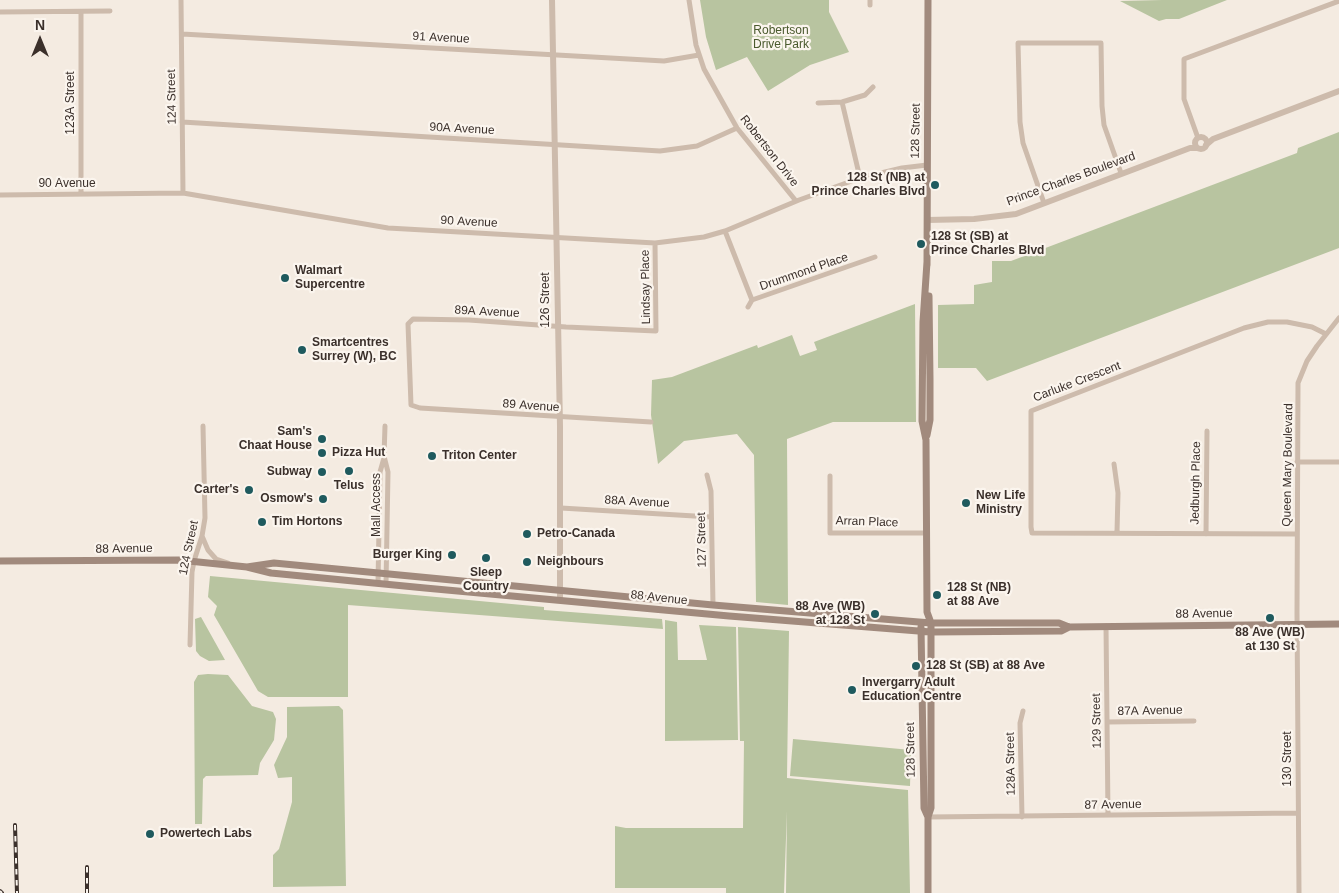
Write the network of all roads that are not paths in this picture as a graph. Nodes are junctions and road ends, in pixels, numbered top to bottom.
1 (181, 0) edge
2 (552, 0) edge
3 (689, 0) edge
4 (928, 0) edge
5 (1339, 1) edge
6 (0, 12) edge
7 (81, 12) junction
8 (110, 12) dead end
9 (182, 34) junction
10 (553, 54) junction
11 (700, 55) junction
12 (873, 88) dead end
13 (1339, 91) edge
14 (842, 102) junction
15 (818, 103) dead end
16 (182, 122) junction
17 (737, 128) junction
18 (1198, 143) junction
19 (556, 145) junction
20 (927, 165) junction
21 (1121, 173) junction
22 (860, 178) junction
23 (184, 193) junction
24 (0, 194) edge
25 (81, 194) junction
26 (796, 201) junction
27 (1044, 203) junction
28 (927, 220) junction
29 (725, 230) junction
30 (557, 237) junction
31 (655, 243) junction
32 (875, 257) dead end
33 (752, 300) junction
34 (748, 307) dead end
35 (1339, 318) edge
36 (558, 326) junction
37 (656, 331) joint
38 (1326, 334) junction
39 (411, 405) joint
40 (560, 418) junction
41 (651, 422) dead end
42 (204, 426) dead end
43 (385, 426) dead end
44 (1207, 431) dead end
45 (384, 456) junction
46 (1297, 462) junction
47 (1339, 462) edge
48 (1114, 464) dead end
49 (707, 474) dead end
50 (830, 476) dead end
51 (561, 508) junction
52 (712, 517) junction
53 (1117, 532) junction
54 (927, 533) junction
55 (1206, 534) junction
56 (1297, 534) junction
57 (202, 536) junction
58 (0, 561) edge
59 (194, 561) junction
60 (238, 566) junction
61 (247, 567) junction
62 (379, 574) junction
63 (387, 574) junction
64 (378, 583) junction
65 (386, 584) junction
66 (560, 590) junction
67 (560, 600) junction
68 (713, 605) junction
69 (927, 612) junction
70 (921, 622) junction
71 (931, 623) junction
72 (1298, 624) junction
73 (1339, 624) edge
74 (1106, 626) junction
75 (1069, 627) junction
76 (921, 631) junction
77 (931, 632) junction
78 (190, 645) dead end
79 (1023, 711) dead end
80 (1194, 721) dead end
81 (1107, 722) junction
82 (1298, 813) junction
83 (1108, 815) junction
84 (1022, 817) junction
85 (928, 818) junction
86 (928, 893) edge
87 (1299, 893) edge

1 - 9 street, 124 Street
2 - 10 street, 126 Street
3 - 11 street, Robertson Drive
4 - 20 main road, 128 Street
5 - 18 street
6 - 7 street
7 - 8 street
7 - 25 street, 123A Street
9 - 10 street, 91 Avenue
9 - 16 street, 124 Street
10 - 11 street, 91 Avenue
10 - 19 street, 126 Street
11 - 17 street, Robertson Drive
12 - 14 street
13 - 18 street, Prince Charles Boulevard
14 - 15 street
14 - 22 street
16 - 19 street, 90A Avenue
16 - 23 street, 124 Street
17 - 19 street, 90A Avenue
17 - 26 street, Robertson Drive
18 - 21 street, Prince Charles Boulevard
19 - 30 street, 126 Street
20 - 22 street, 90 Avenue
20 - 28 main road, 128 Street
21 - 27 street, Prince Charles Boulevard
21 - 27 street
22 - 26 street, 90 Avenue
23 - 25 street, 90 Avenue
23 - 30 street, 90 Avenue
24 - 25 street, 90 Avenue
26 - 29 street, 90 Avenue
27 - 28 street, Prince Charles Boulevard
28 - 54 main road, 128 Street
29 - 31 street, 90 Avenue
29 - 33 street, Drummond Place
30 - 31 street, 90 Avenue
30 - 36 street, 126 Street
31 - 37 street, Lindsay Place
32 - 33 street, Drummond Place
33 - 34 street
35 - 38 street, Queen Mary Boulevard
36 - 37 street, 89A Avenue
36 - 39 street, 89A Avenue
36 - 40 street, 126 Street
38 - 46 street, Queen Mary Boulevard
38 - 53 street, Carluke Crescent
39 - 40 street, 89 Avenue
40 - 41 street, 89 Avenue
40 - 51 street, 126 Street
42 - 57 street, 124 Street
43 - 45 street, Mall Access
44 - 55 street, Jedburgh Place
45 - 62 street, Mall Access
45 - 63 street, Mall Access
46 - 47 street
46 - 56 street, Queen Mary Boulevard
48 - 53 street
49 - 52 street, 127 Street
50 - 54 street, Arran Place
51 - 52 street, 88A Avenue
51 - 66 street, 126 Street
52 - 68 street, 127 Street
53 - 55 street, Carluke Crescent
54 - 69 main road, 128 Street
55 - 56 street, Carluke Crescent
56 - 72 street, Queen Mary Boulevard
57 - 59 street, 124 Street
57 - 60 street
58 - 59 main road, 88 Avenue
59 - 60 main road, 88 Avenue
59 - 78 street, 124 Street
60 - 61 main road, 88 Avenue
61 - 62 main road, 88 Avenue
61 - 64 main road, 88 Avenue
62 - 63 main road, 88 Avenue
62 - 64 street, Mall Access
63 - 65 street, Mall Access
63 - 66 main road, 88 Avenue
64 - 65 main road, 88 Avenue
65 - 67 main road, 88 Avenue
66 - 67 street, 126 Street
66 - 68 main road, 88 Avenue
67 - 76 main road, 88 Avenue
68 - 70 main road, 88 Avenue
69 - 70 main road
69 - 71 main road, 128 Street
70 - 71 main road, 88 Avenue
70 - 76 main road, 128 Street
71 - 75 main road, 88 Avenue
71 - 77 main road, 128 Street
72 - 73 main road, 88 Avenue
72 - 74 main road, 88 Avenue
72 - 82 street, 130 Street
74 - 75 main road, 88 Avenue
74 - 81 street, 129 Street
75 - 77 main road, 88 Avenue
76 - 77 main road, 88 Avenue
76 - 85 main road, 128 Street
77 - 85 main road, 128 Street
79 - 84 street, 128A Street
80 - 81 street, 87A Avenue
81 - 83 street, 129 Street
82 - 83 street, 87 Avenue
82 - 87 street, 130 Street
83 - 84 street, 87 Avenue
84 - 85 street, 87 Avenue
85 - 86 main road, 128 Street

